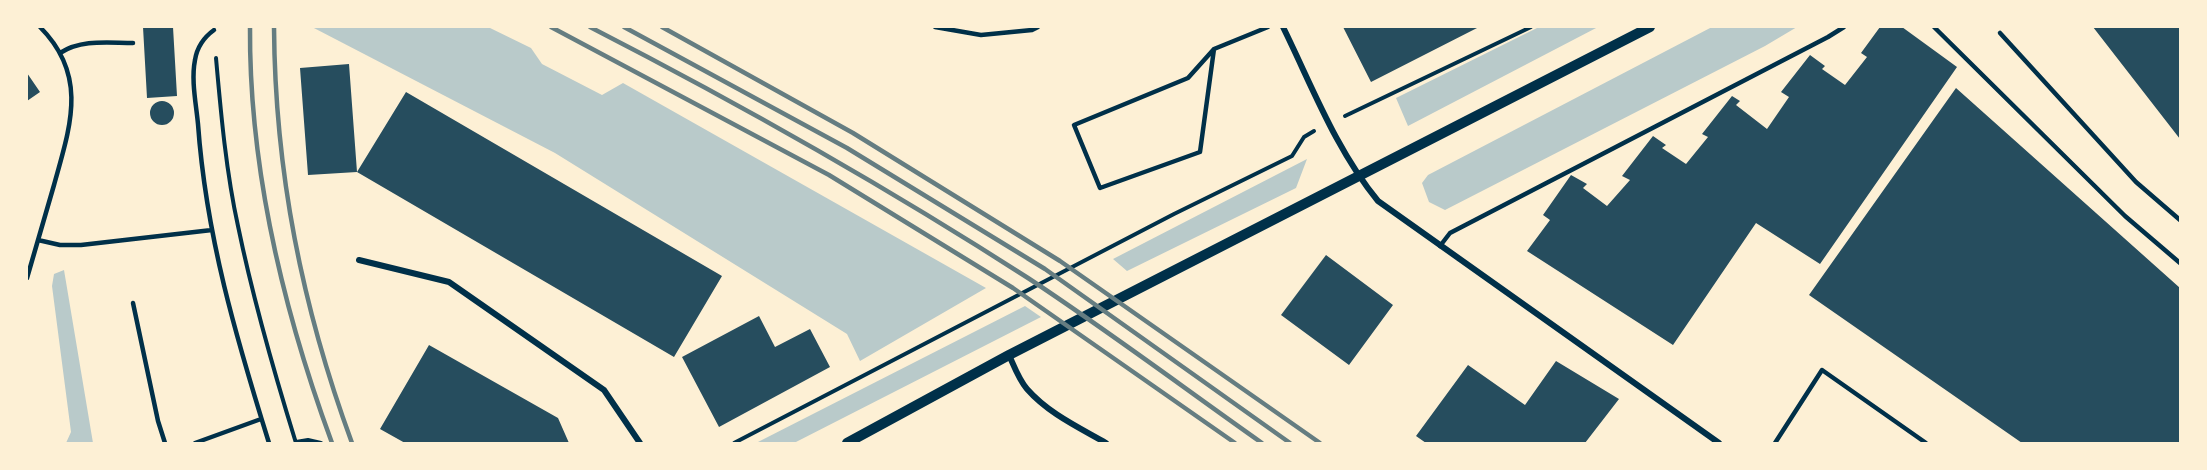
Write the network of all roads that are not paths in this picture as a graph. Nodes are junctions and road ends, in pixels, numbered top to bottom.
1 (40, 27) edge
2 (935, 27) edge
3 (1038, 27) edge
4 (1268, 27) edge
5 (1283, 27) edge
6 (1650, 27) edge
7 (1844, 27) edge
8 (1934, 27) edge
9 (214, 30) road end
10 (2000, 33) dead end
11 (133, 43) dead end
12 (1214, 49) junction
13 (60, 53) junction
14 (1358, 177) junction
15 (2180, 220) edge
16 (212, 230) junction
17 (38, 240) junction
18 (1440, 246) junction
19 (359, 260) dead end
20 (2180, 263) edge
21 (27, 278) edge
22 (133, 303) dead end
23 (1009, 355) junction
24 (261, 419) junction
25 (165, 443) edge
26 (195, 443) edge
27 (269, 443) edge
28 (640, 443) edge
29 (847, 443) edge
30 (1106, 443) edge
31 (1719, 443) edge
32 (1775, 443) edge
33 (1926, 443) edge

1 - 13 lane
2 - 3 lane
4 - 12 lane
5 - 14 street
6 - 14 street
7 - 18 lane
8 - 20 lane
9 - 16 lane
10 - 15 lane
11 - 13 lane
12 - 12 lane
13 - 17 lane
14 - 18 street
14 - 23 street
16 - 17 lane
16 - 24 lane
17 - 21 lane
18 - 31 street
19 - 28 street
22 - 25 lane
23 - 29 street
23 - 30 street
24 - 26 lane
24 - 27 lane
32 - 33 lane

